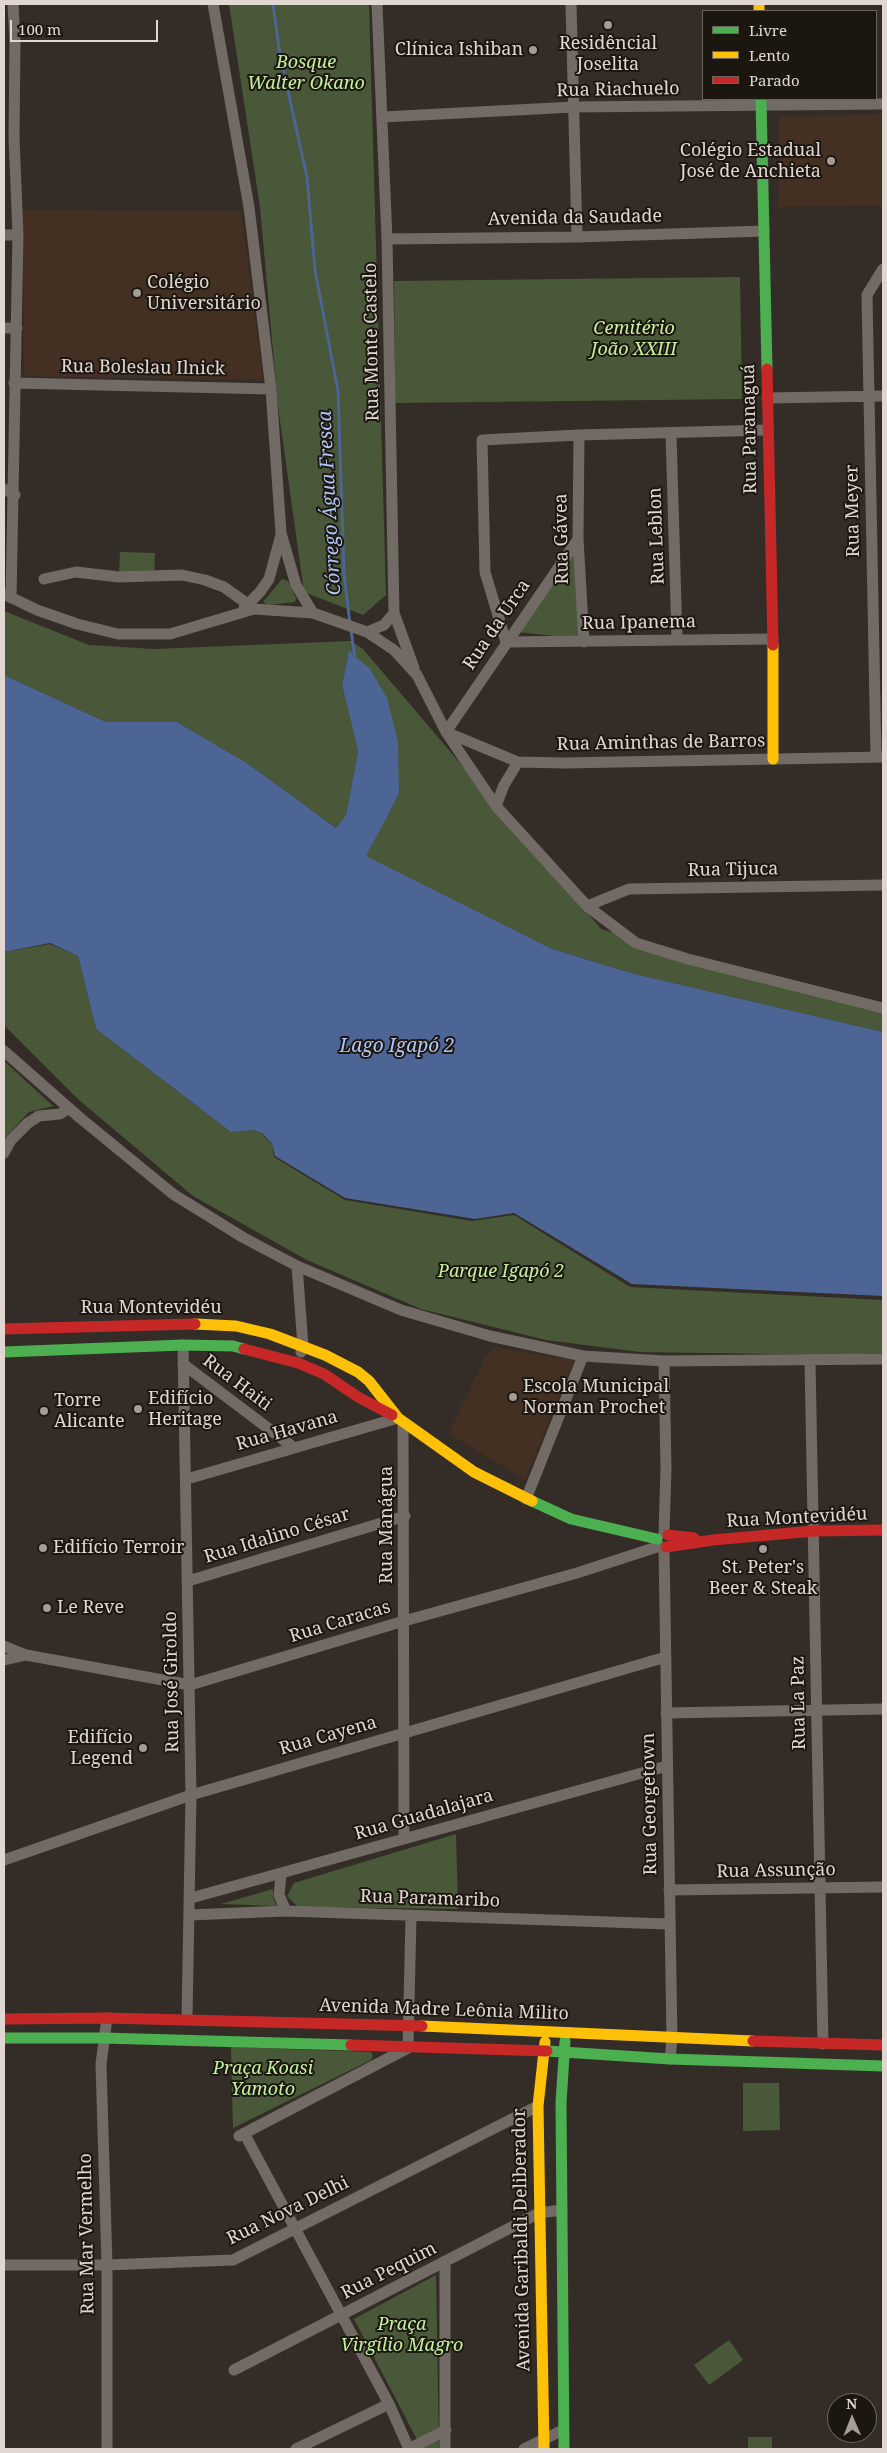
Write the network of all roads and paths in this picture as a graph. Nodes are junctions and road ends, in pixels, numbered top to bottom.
1 (13, 4) edge
2 (213, 4) edge
3 (377, 4) edge
4 (571, 4) edge
5 (10, 44) edge
6 (761, 102) edge
7 (883, 104) edge
8 (574, 107) junction
9 (383, 117) junction
10 (9, 138) edge
11 (764, 231) junction
12 (4, 234) edge
13 (18, 235) junction
14 (577, 237) junction
15 (387, 239) junction
16 (883, 269) edge
17 (4, 328) edge
18 (16, 328) junction
19 (14, 383) junction
20 (271, 389) junction
21 (868, 396) junction
22 (883, 396) edge
23 (767, 398) junction
24 (767, 430) junction
25 (671, 433) junction
26 (579, 435) junction
27 (4, 489) edge
28 (15, 495) junction
29 (281, 534) junction
30 (578, 540) junction
31 (44, 579) dead end
32 (8, 596) edge
33 (249, 605) junction
34 (394, 612) junction
35 (319, 615) junction
36 (232, 616) junction
37 (366, 632) junction
38 (773, 638) junction
39 (677, 639) junction
40 (506, 642) junction
41 (584, 642) junction
42 (417, 675) junction
43 (446, 732) junction
44 (879, 757) edge
45 (773, 759) junction
46 (518, 762) junction
47 (496, 806) junction
48 (883, 885) edge
49 (587, 906) junction
50 (883, 1008) edge
51 (4, 1051) edge
52 (69, 1108) junction
53 (4, 1154) edge
54 (297, 1266) junction
55 (4, 1329) edge
56 (183, 1345) junction
57 (303, 1346) junction
58 (4, 1352) edge
59 (583, 1356) junction
60 (883, 1359) edge
61 (664, 1361) junction
62 (810, 1361) junction
63 (298, 1363) junction
64 (183, 1364) junction
65 (401, 1420) junction
66 (293, 1447) junction
67 (187, 1479) junction
68 (526, 1499) junction
69 (405, 1516) junction
70 (883, 1530) edge
71 (814, 1531) junction
72 (663, 1541) junction
73 (188, 1581) junction
74 (404, 1621) junction
75 (4, 1646) edge
76 (26, 1655) junction
77 (666, 1657) junction
78 (4, 1660) edge
79 (190, 1685) junction
80 (883, 1709) edge
81 (817, 1711) junction
82 (666, 1713) junction
83 (404, 1732) junction
84 (667, 1766) junction
85 (191, 1796) junction
86 (404, 1837) junction
87 (4, 1860) edge
88 (281, 1874) junction
89 (883, 1887) edge
90 (820, 1888) junction
91 (669, 1890) junction
92 (191, 1898) junction
93 (286, 1911) junction
94 (190, 1915) junction
95 (410, 1916) junction
96 (668, 1924) junction
97 (107, 2018) junction
98 (4, 2019) edge
99 (187, 2019) junction
100 (409, 2026) junction
101 (547, 2031) junction
102 (567, 2033) junction
103 (4, 2038) edge
104 (102, 2038) junction
105 (672, 2039) junction
106 (823, 2044) junction
107 (883, 2046) edge
108 (408, 2048) junction
109 (543, 2051) junction
110 (563, 2051) junction
111 (670, 2059) junction
112 (883, 2066) edge
113 (561, 2103) junction
114 (538, 2106) junction
115 (562, 2210) junction
116 (539, 2213) junction
117 (296, 2227) junction
118 (445, 2262) junction
119 (4, 2265) edge
120 (107, 2265) junction
121 (341, 2315) junction
122 (234, 2370) dead end
123 (389, 2404) junction
124 (446, 2430) junction
125 (563, 2430) junction
126 (543, 2445) edge
127 (107, 2449) edge
128 (296, 2449) edge
129 (409, 2449) edge
130 (446, 2449) edge
131 (524, 2449) edge
132 (564, 2449) edge

1 - 5 street
2 - 20 street
3 - 9 street, Rua Monte Castelo
4 - 8 street
5 - 10 street
6 - 7 street, Rua Riachuelo
6 - 8 street, Rua Riachuelo
6 - 11 street, Rua Paranaguá
8 - 9 street, Rua Riachuelo
8 - 14 street
9 - 15 street, Rua Monte Castelo
10 - 13 street
11 - 14 street, Avenida da Saudade
11 - 23 street, Rua Paranaguá
12 - 13 street
13 - 18 street
14 - 15 street, Avenida da Saudade
15 - 34 street, Rua Monte Castelo
16 - 21 street, Rua Meyer
17 - 18 street
18 - 19 street
19 - 20 street, Rua Boleslau Ilnick
19 - 28 street
20 - 29 street
21 - 22 street
21 - 23 street
21 - 44 street, Rua Meyer
23 - 24 street, Rua Paranaguá
24 - 25 street
24 - 38 street, Rua Paranaguá
25 - 26 street
25 - 39 street, Rua Leblon
26 - 30 street, Rua Gávea
26 - 40 street
27 - 28 street
28 - 32 street
29 - 33 street
29 - 35 street
30 - 40 street, Rua da Urca
30 - 41 street, Rua Gávea
31 - 33 street
32 - 36 street
33 - 36 street
34 - 37 street
34 - 42 street, Rua Monte Castelo
35 - 36 street
35 - 37 street
37 - 42 street
38 - 39 street, Rua Ipanema
38 - 45 street, Rua Paranaguá
39 - 41 street, Rua Ipanema
40 - 41 street, Rua Ipanema
40 - 43 street, Rua da Urca
42 - 43 street
43 - 46 street, Rua Aminthas de Barros
43 - 47 street
44 - 45 street, Rua Aminthas de Barros
45 - 46 street, Rua Aminthas de Barros
46 - 47 street
47 - 49 street
48 - 49 street, Rua Tijuca
49 - 50 street
51 - 52 street
52 - 53 street
52 - 54 street
54 - 57 street
54 - 59 street
55 - 57 street, Rua Montevidéu
56 - 58 street
56 - 63 street
56 - 64 street, Rua José Giroldo
57 - 63 street
57 - 65 street, Rua Montevidéu
59 - 61 street
59 - 68 street
60 - 62 street
61 - 62 street
61 - 72 street, Rua Georgetown
62 - 71 street, Rua La Paz
63 - 65 street
64 - 66 street, Rua Haiti
64 - 67 street, Rua José Giroldo
65 - 66 street, Rua Havana
65 - 68 street, Rua Montevidéu
65 - 69 street, Rua Manágua
66 - 67 street, Rua Havana
67 - 73 street, Rua José Giroldo
68 - 72 street, Rua Montevidéu
69 - 73 street, Rua Idalino César
69 - 74 street, Rua Manágua
70 - 71 street, Rua Montevidéu
71 - 72 street, Rua Montevidéu
71 - 81 street, Rua La Paz
72 - 74 street, Rua Caracas
72 - 77 street, Rua Georgetown
73 - 79 street, Rua José Giroldo
74 - 79 street, Rua Caracas
74 - 83 street, Rua Manágua
75 - 76 street, Rua Caracas
76 - 78 street, Rua Caracas
76 - 79 street, Rua Caracas
77 - 82 street, Rua Georgetown
77 - 83 street, Rua Cayena
79 - 85 street, Rua José Giroldo
80 - 81 street
81 - 82 street
81 - 90 street, Rua La Paz
82 - 84 street, Rua Georgetown
83 - 85 street, Rua Cayena
83 - 86 street, Rua Manágua
84 - 86 street, Rua Guadalajara
84 - 91 street, Rua Georgetown
85 - 87 street, Rua Cayena
85 - 92 street, Rua José Giroldo
86 - 88 street, Rua Guadalajara
88 - 92 street, Rua Guadalajara
88 - 93 street
89 - 90 street, Rua Assunção
90 - 91 street, Rua Assunção
90 - 106 street, Rua La Paz
91 - 96 street, Rua Georgetown
92 - 94 street, Rua José Giroldo
93 - 94 street, Rua Paramaribo
93 - 95 street, Rua Paramaribo
94 - 99 street, Rua José Giroldo
95 - 96 street, Rua Paramaribo
95 - 100 street
96 - 105 street, Rua Georgetown
97 - 98 street, Avenida Madre Leônia Milito
97 - 99 street, Avenida Madre Leônia Milito
97 - 104 street, Rua Mar Vermelho
99 - 100 street, Avenida Madre Leônia Milito
100 - 101 street, Avenida Madre Leônia Milito
100 - 108 street
101 - 102 street, Avenida Madre Leônia Milito
101 - 109 street, Avenida Garibaldi Deliberador
102 - 105 street, Avenida Madre Leônia Milito
102 - 110 street
103 - 104 street
104 - 108 street
104 - 120 street, Rua Mar Vermelho
105 - 106 street, Avenida Madre Leônia Milito
105 - 111 street, Rua Georgetown
106 - 107 street, Avenida Madre Leônia Milito
108 - 109 street
108 - 117 street
109 - 110 street
109 - 114 street, Avenida Garibaldi Deliberador
110 - 111 street
110 - 113 street
111 - 112 street
113 - 114 street
113 - 115 street
114 - 116 street, Avenida Garibaldi Deliberador
114 - 117 street, Rua Nova Delhi
115 - 116 street, Rua Pequim
115 - 125 street
116 - 118 street, Rua Pequim
116 - 126 street, Avenida Garibaldi Deliberador
117 - 120 street, Rua Nova Delhi
117 - 121 street
118 - 121 street, Rua Pequim
118 - 124 street
119 - 120 street, Rua Nova Delhi
120 - 127 street, Rua Mar Vermelho
121 - 122 street, Rua Pequim
121 - 123 street
123 - 128 street
123 - 129 street
124 - 129 street
124 - 130 street
125 - 126 street
125 - 132 street
126 - 131 street

